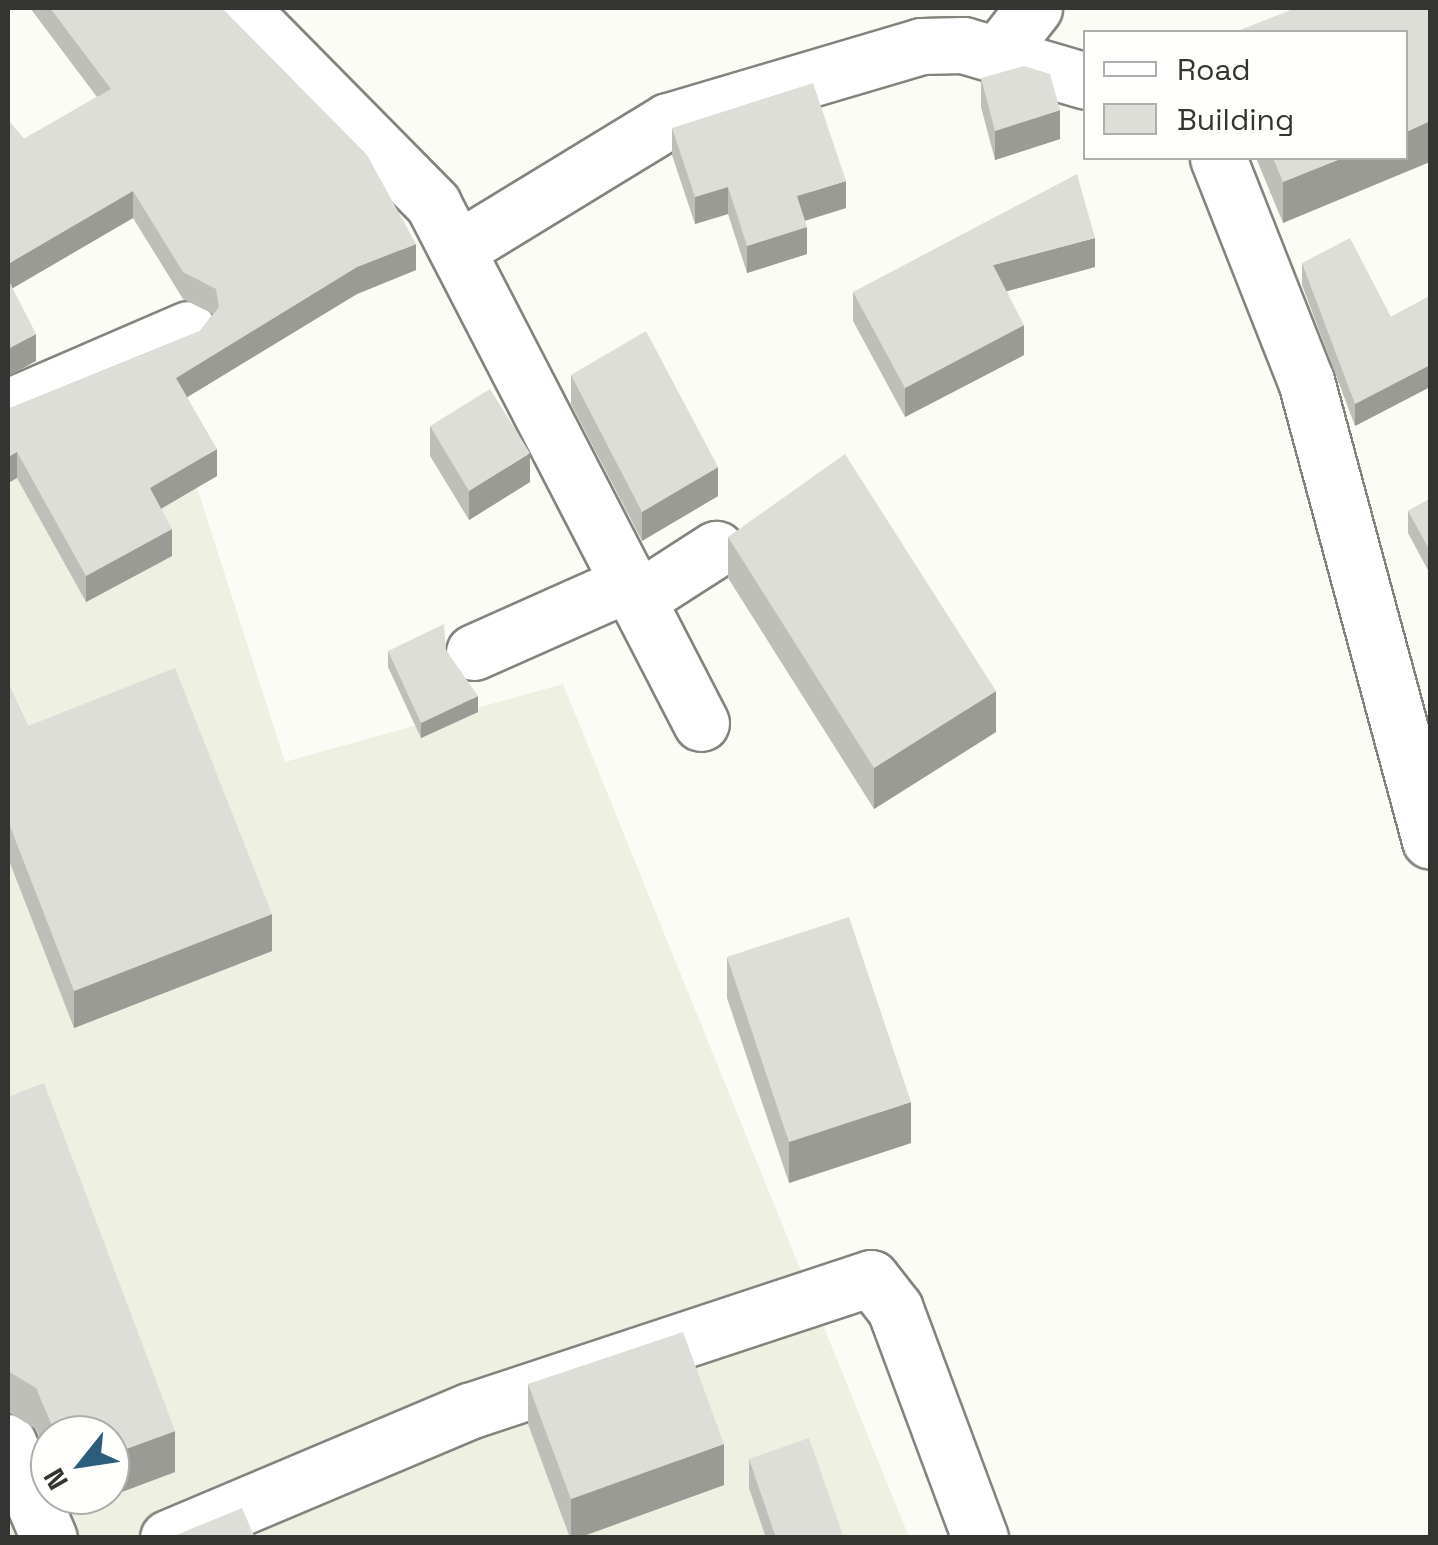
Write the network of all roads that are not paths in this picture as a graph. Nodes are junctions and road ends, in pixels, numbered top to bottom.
1 (240, 8) edge
2 (1034, 8) edge
3 (997, 55) junction
4 (1083, 79) edge
5 (1219, 160) edge
6 (458, 249) junction
7 (188, 329) dead end
8 (8, 407) edge
9 (716, 549) dead end
10 (634, 591) junction
11 (474, 652) dead end
12 (701, 723) dead end
13 (1430, 841) edge
14 (8, 1442) edge
15 (49, 1538) edge
16 (168, 1538) edge
17 (980, 1538) edge

1 - 6 street
2 - 3 street
3 - 4 street
3 - 6 street
5 - 13 street
6 - 10 street
7 - 8 street
9 - 10 street
10 - 11 street
10 - 12 street
14 - 15 street
16 - 17 street

